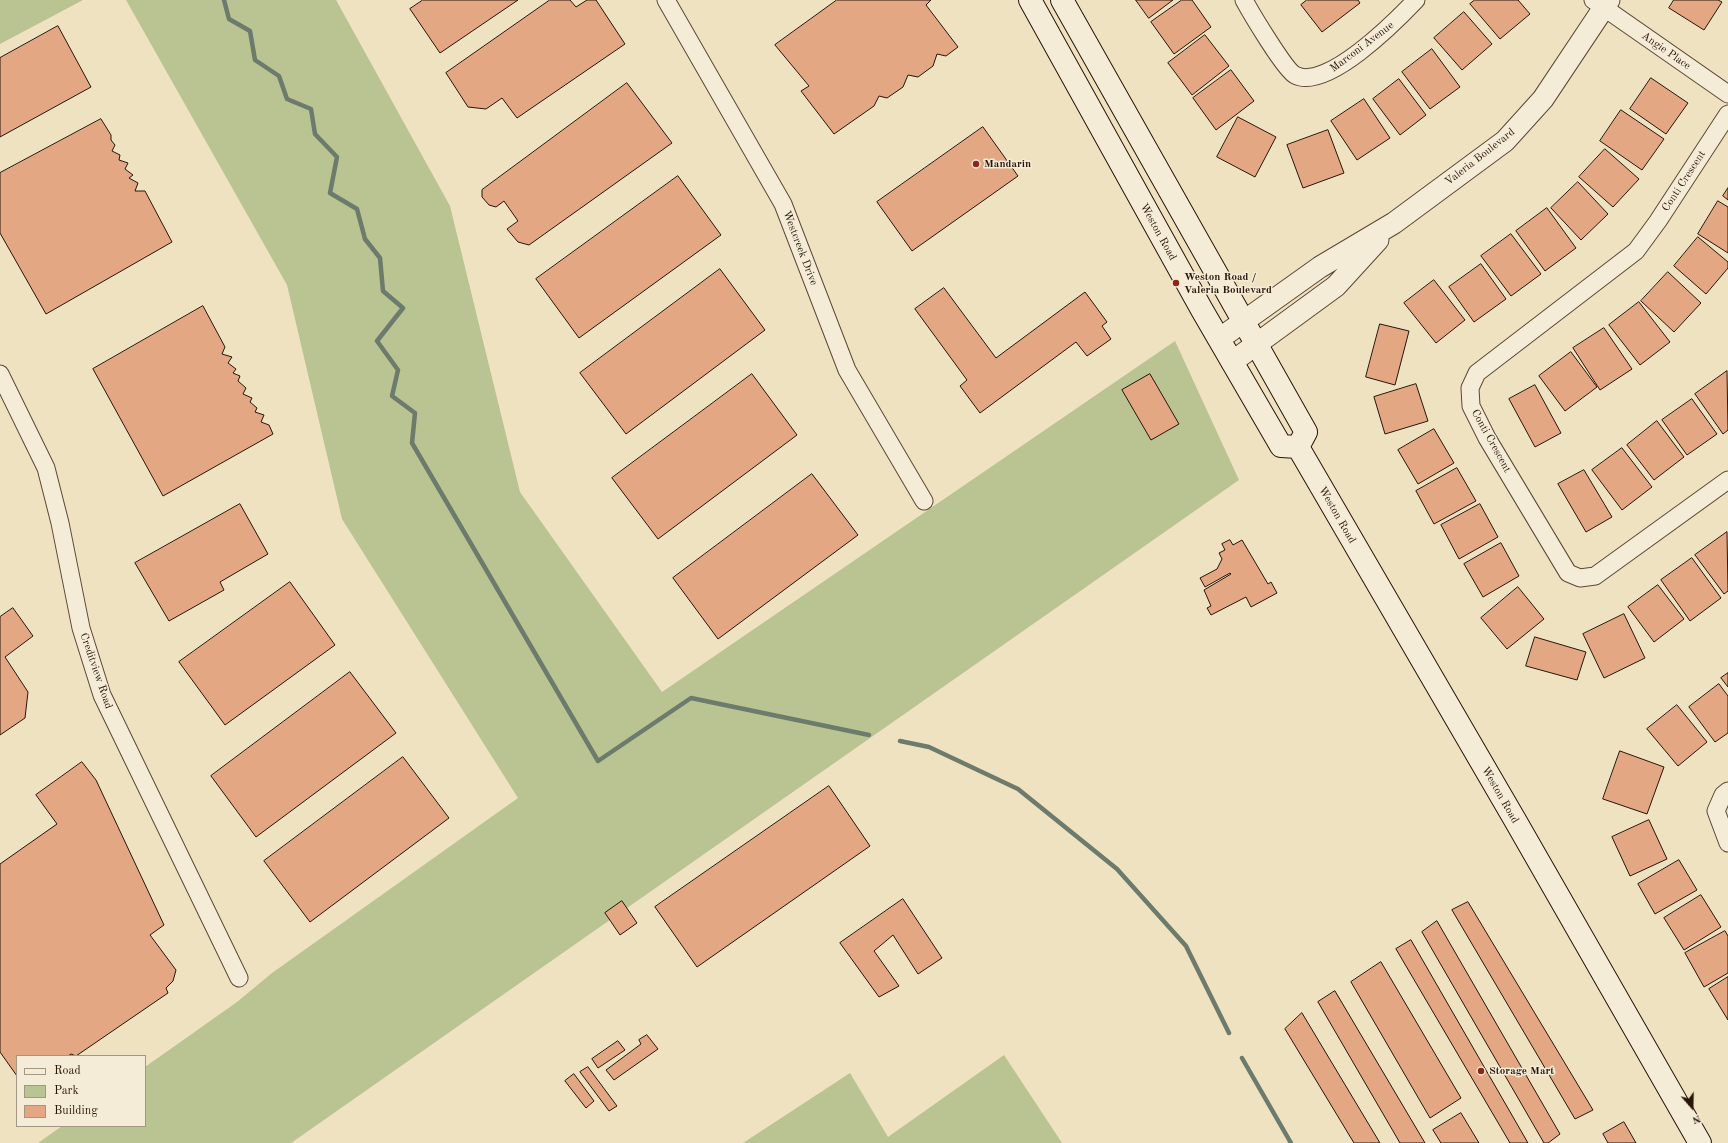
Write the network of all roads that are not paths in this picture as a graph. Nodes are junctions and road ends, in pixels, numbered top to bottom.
1 (666, 0) edge
2 (1030, 0) edge
3 (1062, 0) edge
4 (1244, 0) edge
5 (1416, 0) edge
6 (1602, 3) edge
7 (1728, 94) edge
8 (1728, 114) edge
9 (1394, 224) junction
10 (1243, 323) junction
11 (1219, 339) junction
12 (1255, 345) junction
13 (1232, 362) junction
14 (0, 374) edge
15 (1298, 448) junction
16 (1728, 480) edge
17 (924, 501) dead end
18 (1728, 791) edge
19 (1728, 843) edge
20 (239, 978) dead end
21 (1700, 1143) edge

1 - 17 street, Westcreek Drive
2 - 11 main road, Weston Road
3 - 10 main road
4 - 5 street, Marconi Avenue
6 - 7 street, Angie Place
6 - 9 street, Valeria Boulevard
8 - 16 street, Conti Crescent
9 - 10 street, Valeria Boulevard
9 - 12 street, Valeria Boulevard
10 - 11 street, Valeria Boulevard
10 - 12 main road
11 - 13 main road, Weston Road
12 - 13 street, Valeria Boulevard
12 - 15 main road
13 - 15 main road, Weston Road
14 - 20 street, Creditview Road
15 - 21 main road, Weston Road
18 - 19 street

